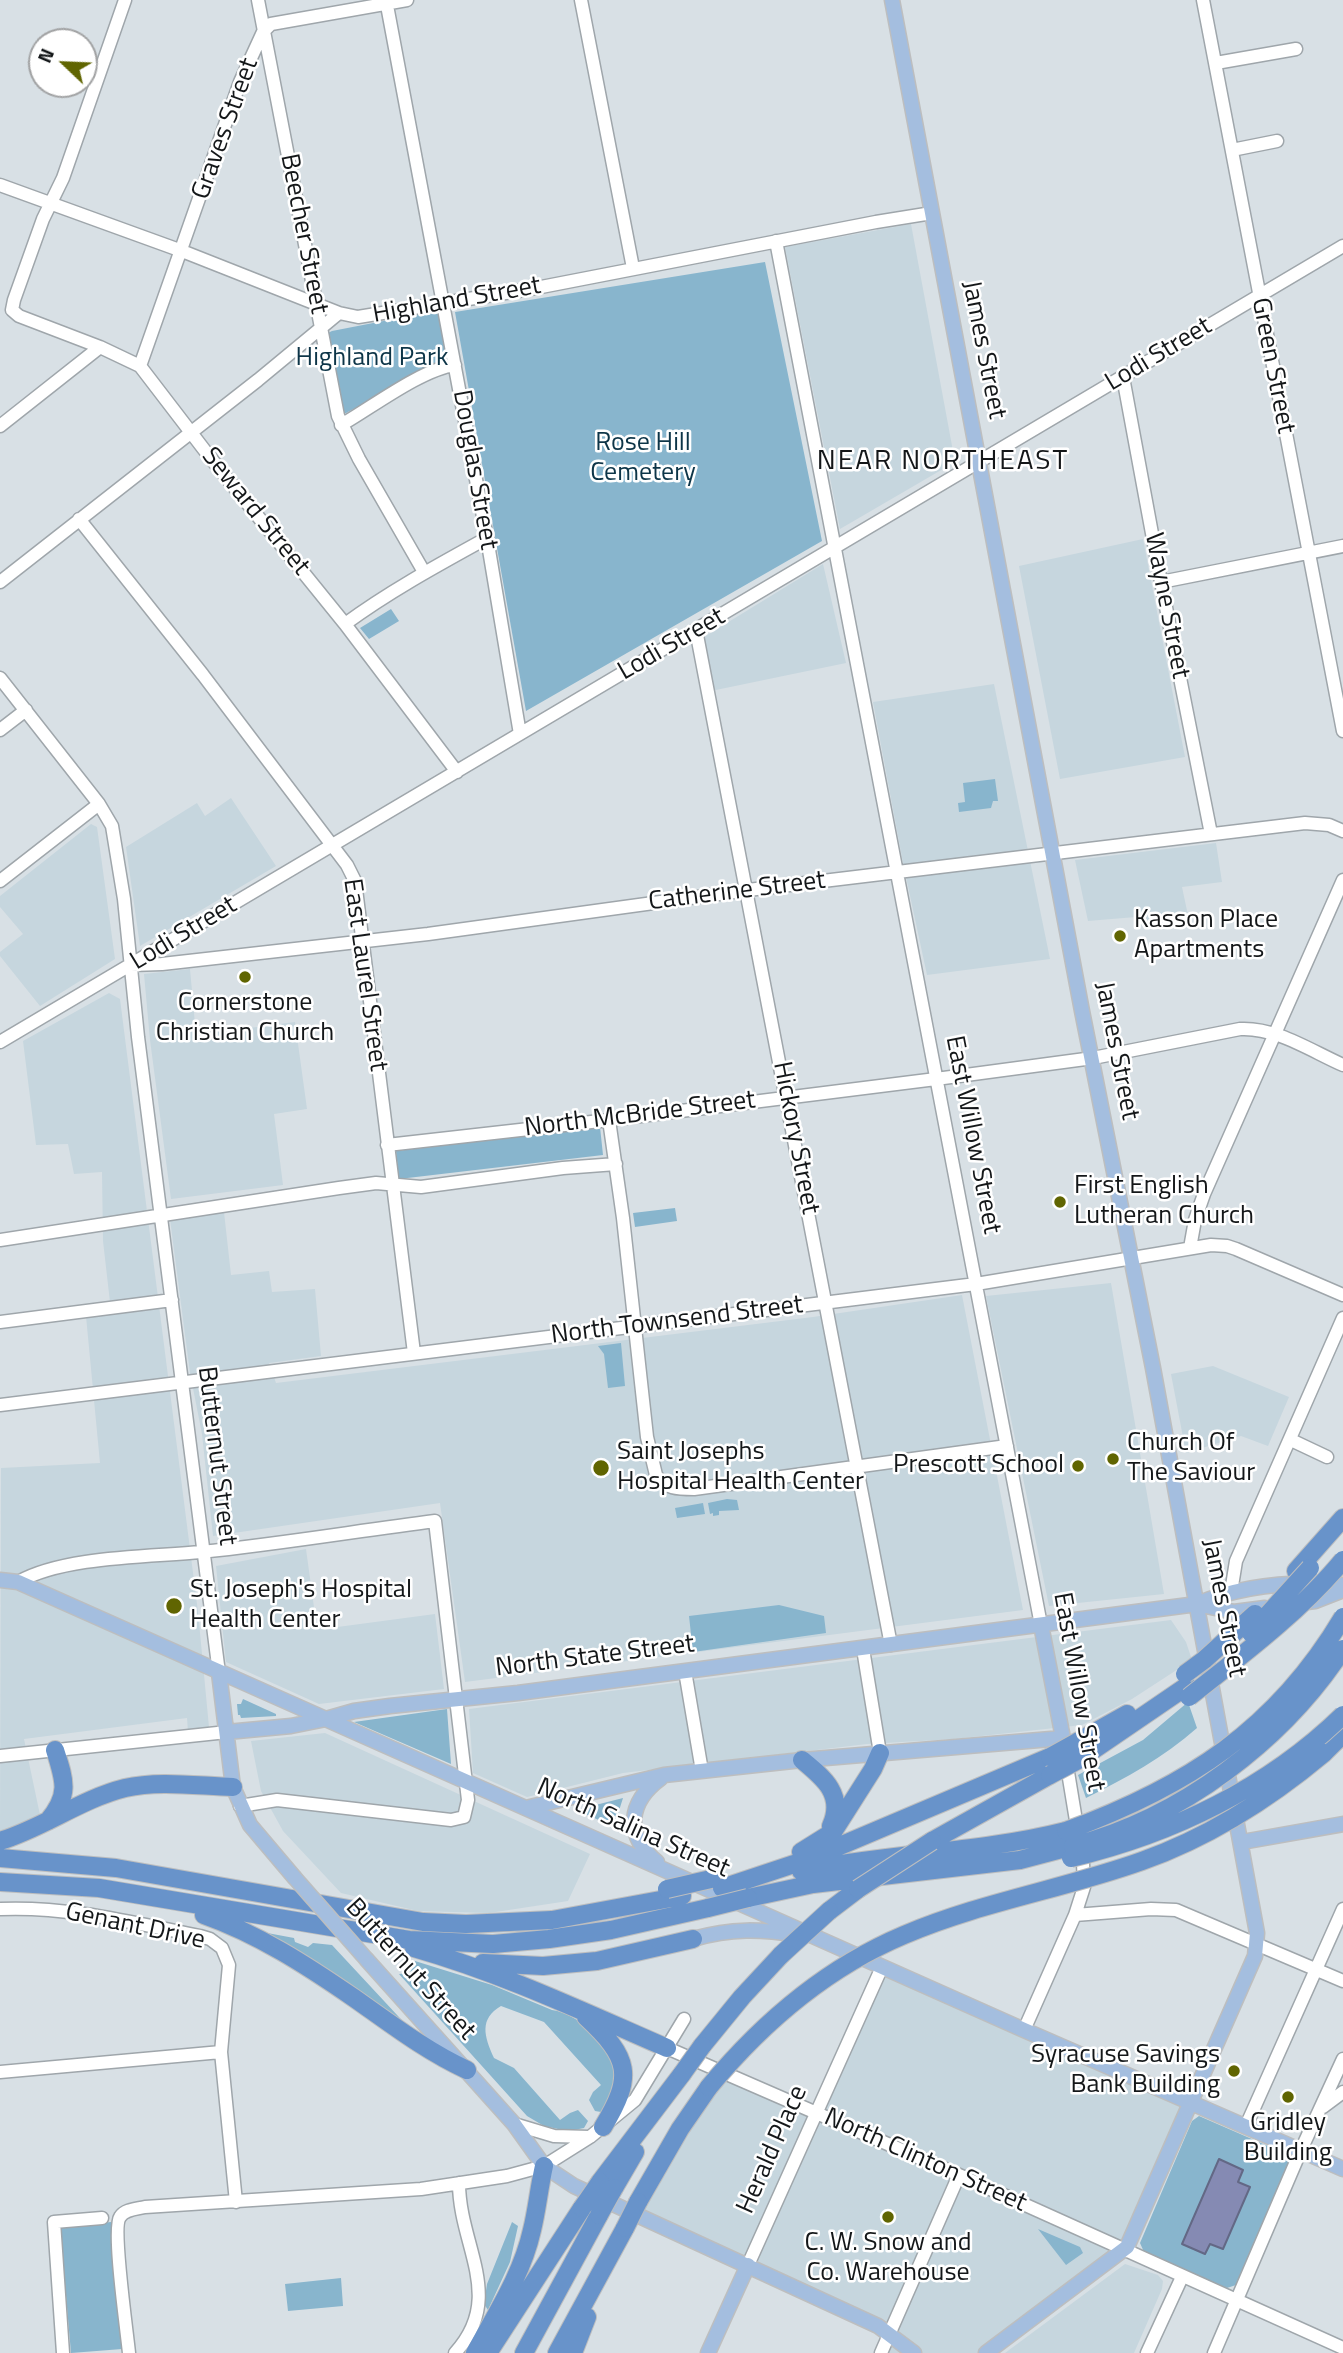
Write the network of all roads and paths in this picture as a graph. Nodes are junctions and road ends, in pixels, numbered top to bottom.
1 (125, 0) edge
2 (258, 0) edge
3 (407, 0) edge
4 (581, 0) edge
5 (892, 0) edge
6 (1203, 0) edge
7 (386, 2) edge
8 (264, 32) junction
9 (1296, 49) dead end
10 (1216, 63) junction
11 (1277, 141) dead end
12 (1232, 150) junction
13 (0, 185) edge
14 (52, 203) junction
15 (932, 213) junction
16 (776, 241) junction
17 (1343, 246) edge
18 (182, 251) junction
19 (633, 268) junction
20 (1259, 296) junction
21 (317, 304) junction
22 (443, 304) junction
23 (339, 313) junction
24 (322, 327) junction
25 (100, 347) junction
26 (455, 365) junction
27 (140, 366) junction
28 (1123, 377) junction
29 (341, 425) junction
30 (0, 426) edge
31 (191, 432) junction
32 (979, 462) junction
33 (79, 519) junction
34 (487, 538) junction
35 (1343, 546) edge
36 (836, 548) junction
37 (1309, 553) junction
38 (424, 572) junction
39 (0, 582) edge
40 (1161, 582) junction
41 (345, 624) junction
42 (696, 630) junction
43 (0, 678) edge
44 (26, 710) junction
45 (0, 730) edge
46 (1343, 731) edge
47 (520, 734) junction
48 (457, 772) junction
49 (99, 804) junction
50 (1343, 831) edge
51 (1211, 834) junction
52 (333, 846) junction
53 (1054, 853) junction
54 (897, 872) junction
55 (1343, 880) edge
56 (0, 881) edge
57 (748, 890) junction
58 (176, 938) junction
59 (363, 942) junction
60 (183, 962) junction
61 (131, 965) junction
62 (1275, 1034) junction
63 (0, 1042) edge
64 (1093, 1058) junction
65 (1343, 1065) edge
66 (936, 1079) junction
67 (788, 1097) junction
68 (609, 1120) junction
69 (387, 1145) junction
70 (616, 1164) junction
71 (392, 1184) junction
72 (161, 1216) junction
73 (0, 1240) edge
74 (1190, 1248) junction
75 (1132, 1259) junction
76 (976, 1284) junction
77 (1343, 1295) edge
78 (172, 1300) junction
79 (826, 1303) junction
80 (1343, 1318) edge
81 (0, 1322) edge
82 (634, 1327) junction
83 (414, 1353) junction
84 (182, 1382) junction
85 (0, 1405) edge
86 (1290, 1440) junction
87 (1007, 1446) junction
88 (1327, 1457) dead end
89 (858, 1467) junction
90 (1343, 1518) edge
91 (1343, 1525) edge
92 (204, 1552) junction
93 (1343, 1560) edge
94 (1303, 1569) junction
95 (0, 1580) edge
96 (18, 1582) junction
97 (1343, 1585) edge
98 (1343, 1591) edge
99 (1231, 1592) junction
100 (1197, 1604) junction
101 (1343, 1617) edge
102 (1041, 1625) junction
103 (891, 1645) junction
104 (1343, 1648) edge
105 (863, 1649) junction
106 (685, 1671) junction
107 (219, 1673) junction
108 (1187, 1686) junction
109 (455, 1698) junction
110 (1343, 1716) edge
111 (326, 1720) junction
112 (227, 1732) junction
113 (1343, 1736) edge
114 (1074, 1747) junction
115 (55, 1750) junction
116 (880, 1753) junction
117 (0, 1756) edge
118 (802, 1760) junction
119 (1050, 1766) junction
120 (702, 1771) junction
121 (664, 1775) junction
122 (466, 1782) junction
123 (233, 1787) junction
124 (240, 1806) junction
125 (526, 1808) junction
126 (46, 1824) junction
127 (1343, 1824) edge
128 (824, 1838) junction
129 (0, 1841) edge
130 (1242, 1842) junction
131 (1070, 1845) junction
132 (0, 1858) edge
133 (0, 1882) edge
134 (717, 1883) junction
135 (677, 1888) junction
136 (150, 1898) junction
137 (0, 1909) edge
138 (1343, 1909) edge
139 (1075, 1915) junction
140 (353, 1931) junction
141 (817, 1937) junction
142 (693, 1939) joint
143 (1257, 1944) junction
144 (462, 1962) junction
145 (882, 1967) junction
146 (1316, 1969) junction
147 (1343, 1981) edge
148 (572, 2006) junction
149 (684, 2019) dead end
150 (1024, 2030) junction
151 (667, 2048) junction
152 (221, 2052) junction
153 (1343, 2059) edge
154 (467, 2070) junction
155 (0, 2072) edge
156 (1343, 2092) edge
157 (1191, 2102) junction
158 (1320, 2109) junction
159 (817, 2112) junction
160 (514, 2124) junction
161 (1246, 2126) junction
162 (596, 2132) junction
163 (1301, 2150) junction
164 (544, 2166) junction
165 (1343, 2169) edge
166 (959, 2175) junction
167 (459, 2183) junction
168 (607, 2185) junction
169 (236, 2202) junction
170 (102, 2218) dead end
171 (1123, 2251) junction
172 (748, 2265) junction
173 (1182, 2277) junction
174 (1237, 2301) junction
175 (890, 2333) junction
176 (489, 2343) edge
177 (1343, 2348) edge
178 (526, 2349) edge
179 (563, 2352) edge
180 (63, 2353) edge
181 (129, 2353) edge
182 (455, 2353) edge
183 (475, 2353) edge
184 (708, 2353) edge
185 (881, 2353) edge
186 (914, 2353) edge
187 (986, 2353) edge
188 (1147, 2353) edge
189 (1213, 2353) edge

1 - 14 street
2 - 8 street, Beecher Street
3 - 7 street, Graves Street
4 - 19 street
5 - 15 main road, James Street
6 - 10 street, Green Street
7 - 8 street, Graves Street
7 - 22 street, Douglas Street
8 - 18 street, Graves Street
8 - 21 street, Beecher Street
9 - 10 street
10 - 12 street, Green Street
11 - 12 street
12 - 20 street, Green Street
13 - 14 street, Highland Street
14 - 18 street, Highland Street
14 - 25 street, Seward Street
15 - 16 street, Highland Street
15 - 32 main road, James Street
16 - 19 street, Highland Street
16 - 36 street, East Willow Street
17 - 20 street, Lodi Street
18 - 21 street, Highland Street
18 - 27 street, Graves Street
19 - 22 street, Highland Street
20 - 28 street, Lodi Street
20 - 37 street, Green Street
21 - 23 street, Highland Street
21 - 24 street, Beecher Street
22 - 23 street, Highland Street
22 - 26 street, Douglas Street
23 - 24 street
24 - 29 street, Beecher Street
24 - 31 street
25 - 27 street, Seward Street
25 - 30 street
26 - 29 street
26 - 34 street, Douglas Street
27 - 31 street, Seward Street
28 - 32 street, Lodi Street
28 - 40 street, Wayne Street
29 - 38 street, Beecher Street
31 - 33 street
31 - 41 street, Seward Street
32 - 36 street, Lodi Street
32 - 53 main road, James Street
33 - 39 street
33 - 52 street, East Laurel Street
34 - 38 street
34 - 47 street, Douglas Street
35 - 37 street
36 - 42 street, Lodi Street
36 - 54 street, East Willow Street
37 - 40 street
37 - 46 street, Green Street
38 - 41 street
40 - 51 street, Wayne Street
41 - 48 street, Seward Street
42 - 47 street, Lodi Street
42 - 57 street, Hickory Street
43 - 44 street, Butternut Street
44 - 45 street
44 - 49 street, Butternut Street
47 - 48 street, Lodi Street
48 - 52 street, Lodi Street
49 - 56 street
49 - 61 street, Butternut Street
50 - 51 street, Catherine Street
51 - 53 street, Catherine Street
52 - 58 street, Lodi Street
52 - 59 street, East Laurel Street
53 - 54 street, Catherine Street
53 - 64 main road, James Street
54 - 57 street, Catherine Street
54 - 66 street, East Willow Street
55 - 62 street
57 - 59 street, Catherine Street
57 - 67 street, Hickory Street
58 - 60 street
58 - 61 street, Lodi Street
59 - 60 street, Catherine Street
59 - 69 street, East Laurel Street
60 - 61 street, Catherine Street
61 - 63 street, Lodi Street
61 - 72 street, Butternut Street
62 - 64 street, North McBride Street
62 - 65 street, North McBride Street
62 - 74 street
64 - 66 street, North McBride Street
64 - 75 main road, James Street
66 - 67 street, North McBride Street
66 - 76 street, East Willow Street
67 - 68 street, North McBride Street
67 - 79 street, Hickory Street
68 - 69 street, North McBride Street
68 - 70 street
69 - 71 street, East Laurel Street
70 - 71 street, North McBride Street
70 - 82 street
71 - 72 street, North McBride Street
71 - 83 street, East Laurel Street
72 - 73 street, North McBride Street
72 - 78 street, Butternut Street
74 - 75 street, North Townsend Street
74 - 77 street, North Townsend Street
75 - 76 street, North Townsend Street
75 - 100 main road, James Street
76 - 79 street, North Townsend Street
76 - 87 street, East Willow Street
78 - 81 street
78 - 84 street, Butternut Street
79 - 82 street, North Townsend Street
79 - 89 street, Hickory Street
80 - 86 street
82 - 83 street, North Townsend Street
82 - 89 street
83 - 84 street, North Townsend Street
84 - 85 street, North Townsend Street
84 - 92 street, Butternut Street
86 - 88 street
86 - 99 street
87 - 89 street
87 - 102 street, East Willow Street
89 - 103 street, Hickory Street
90 - 94 highway
91 - 94 highway
92 - 96 street
92 - 107 street, Butternut Street
92 - 109 street
93 - 108 highway, bridge
94 - 108 highway, bridge
95 - 96 main road, North Salina Street
96 - 107 main road, North Salina Street
97 - 99 main road, North State Street
98 - 100 main road, North State Street
99 - 100 main road, North State Street
100 - 102 main road, North State Street
100 - 130 main road, James Street
101 - 131 highway, bridge
102 - 103 main road, North State Street
102 - 114 main road, East Willow Street
103 - 105 main road, North State Street
104 - 131 highway, bridge
105 - 106 main road, North State Street
105 - 116 street
106 - 109 main road, North State Street
106 - 120 street
107 - 111 main road, North Salina Street
107 - 112 main road, Butternut Street
108 - 114 highway
109 - 111 main road, North State Street
109 - 122 street
110 - 131 highway, bridge
111 - 112 main road, North State Street
111 - 122 main road, North Salina Street
112 - 115 street, North State Street
112 - 123 main road, Butternut Street
113 - 179 highway, bridge
114 - 116 main road
114 - 119 highway, bridge
114 - 139 street, East Willow Street
115 - 117 street, North State Street
115 - 126 highway
116 - 118 main road
116 - 128 highway
118 - 120 main road
118 - 128 highway
119 - 134 highway
119 - 168 highway, bridge
120 - 121 main road
121 - 125 main road
121 - 135 main road
122 - 124 street
122 - 125 main road, North Salina Street
123 - 124 main road, Butternut Street
123 - 126 highway
124 - 154 main road, Butternut Street, bridge
125 - 135 main road, North Salina Street
126 - 129 highway
127 - 130 main road
128 - 134 highway
130 - 143 main road, James Street
131 - 134 highway
131 - 140 highway, bridge
132 - 135 highway
133 - 136 highway
134 - 135 highway, bridge
135 - 141 main road, North Salina Street
136 - 140 highway
136 - 154 highway
137 - 152 street, Genant Drive
138 - 146 street
139 - 143 street
139 - 150 street, East Willow Street
140 - 144 highway
141 - 142 main road
141 - 145 main road, North Salina Street
142 - 144 highway
143 - 146 street
143 - 157 main road, James Street
144 - 148 highway
145 - 150 main road, North Salina Street
145 - 159 street, Herald Place
146 - 147 street
146 - 161 street
148 - 151 highway
148 - 162 highway
149 - 151 street
150 - 157 main road, North Salina Street
151 - 159 street, North Clinton Street
151 - 162 street
152 - 155 street
152 - 169 street, Genant Drive
153 - 158 street
154 - 160 main road, Butternut Street
156 - 158 street
157 - 161 main road, North Salina Street
157 - 171 main road, James Street
158 - 163 street
159 - 166 street, North Clinton Street
159 - 172 street, Herald Place
160 - 162 street
160 - 164 main road, Butternut Street
161 - 163 main road, North Salina Street
162 - 164 street
163 - 165 main road, North Salina Street
163 - 174 street
164 - 167 street
164 - 172 main road
164 - 176 highway
166 - 171 street, North Clinton Street
166 - 175 street
167 - 169 street
167 - 182 street
168 - 176 highway, bridge
168 - 178 highway, bridge
169 - 181 street
170 - 180 street
171 - 173 street, North Clinton Street
171 - 187 main road
172 - 175 main road
172 - 184 main road, Herald Place
173 - 174 street, North Clinton Street
173 - 188 street
174 - 177 street, North Clinton Street
174 - 189 street
175 - 185 street
175 - 186 main road
176 - 183 highway

